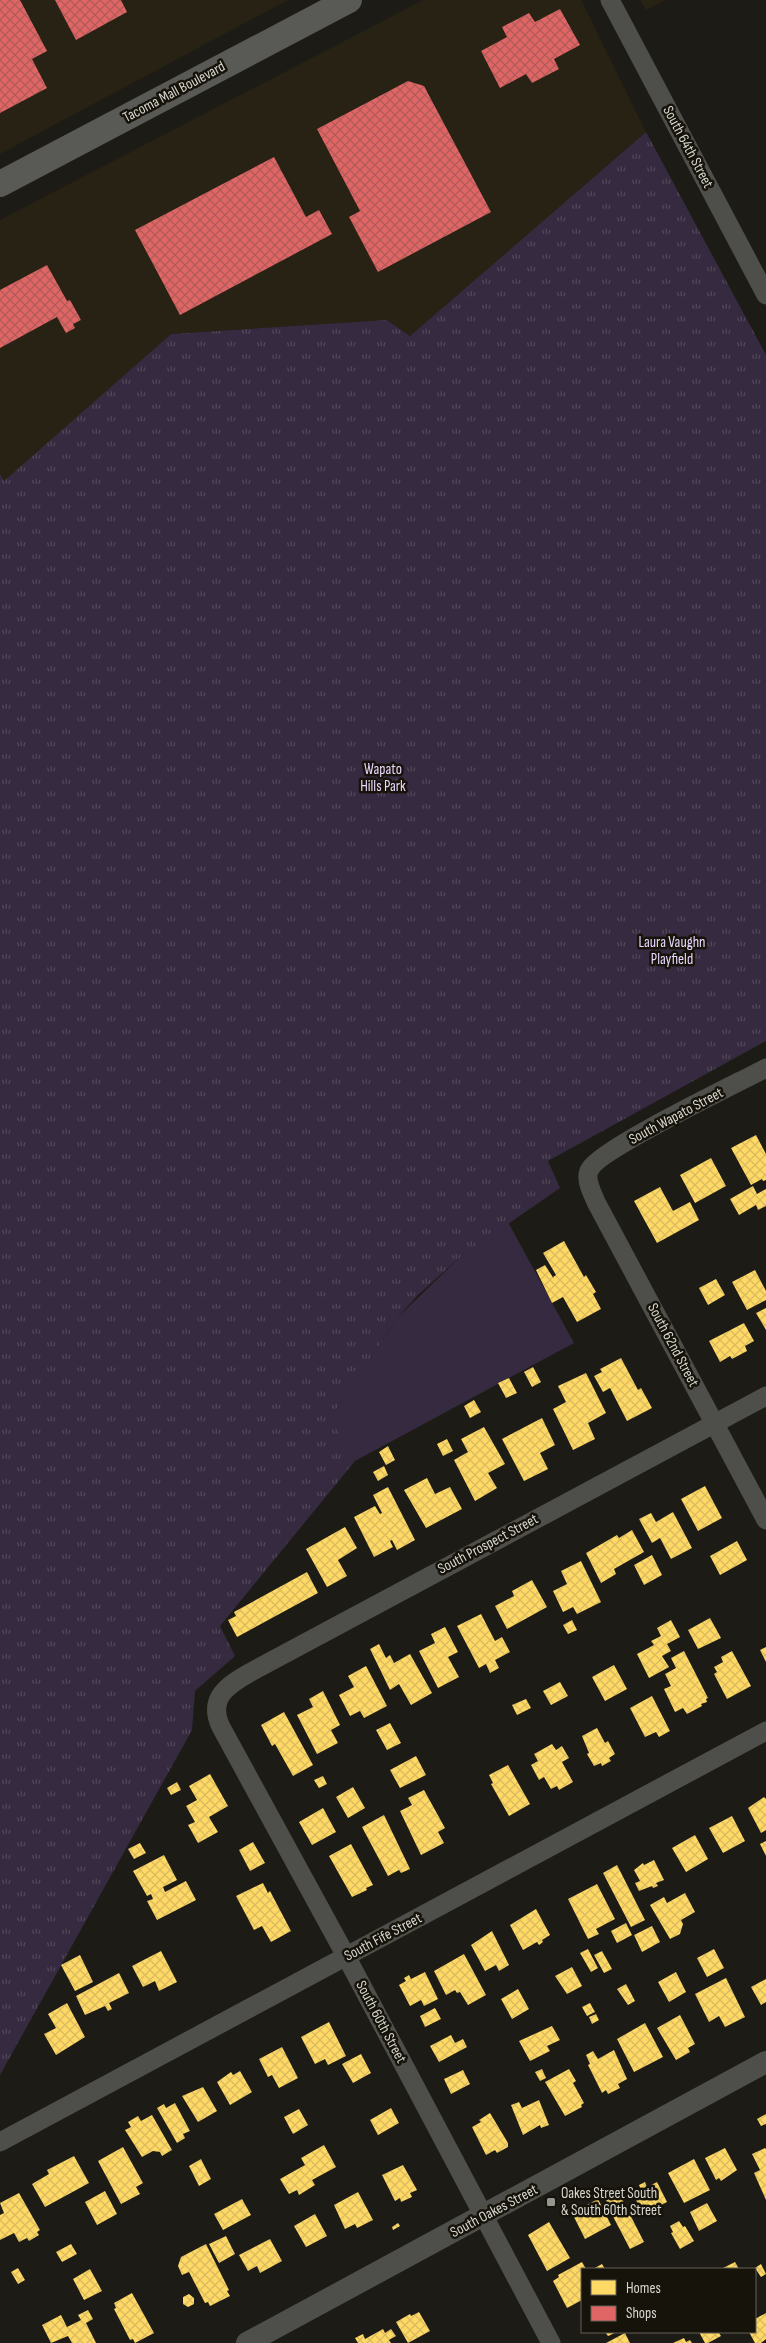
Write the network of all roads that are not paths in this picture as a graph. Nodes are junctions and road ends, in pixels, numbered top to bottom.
1 (349, 0) edge
2 (610, 0) edge
3 (0, 184) edge
4 (766, 295) edge
5 (766, 1068) edge
6 (590, 1168) joint
7 (766, 1396) edge
8 (715, 1423) junction
9 (766, 1520) edge
10 (217, 1701) joint
11 (766, 1731) edge
12 (346, 1956) junction
13 (766, 2062) edge
14 (0, 2142) edge
15 (484, 2217) junction
16 (247, 2343) edge
17 (551, 2343) edge

1 - 3 main road, Tacoma Mall Boulevard
2 - 4 street, South 64th Street
5 - 6 street, South Wapato Street
6 - 8 street, South 62nd Street
7 - 8 street, South Prospect Street
8 - 9 street, South 62nd Street
8 - 10 street, South Prospect Street
10 - 12 street, South 60th Street
11 - 12 street, South Fife Street
12 - 14 street, South Fife Street
12 - 15 street, South 60th Street
13 - 15 street, South Oakes Street
15 - 16 street, South Oakes Street
15 - 17 street, South 60th Street

